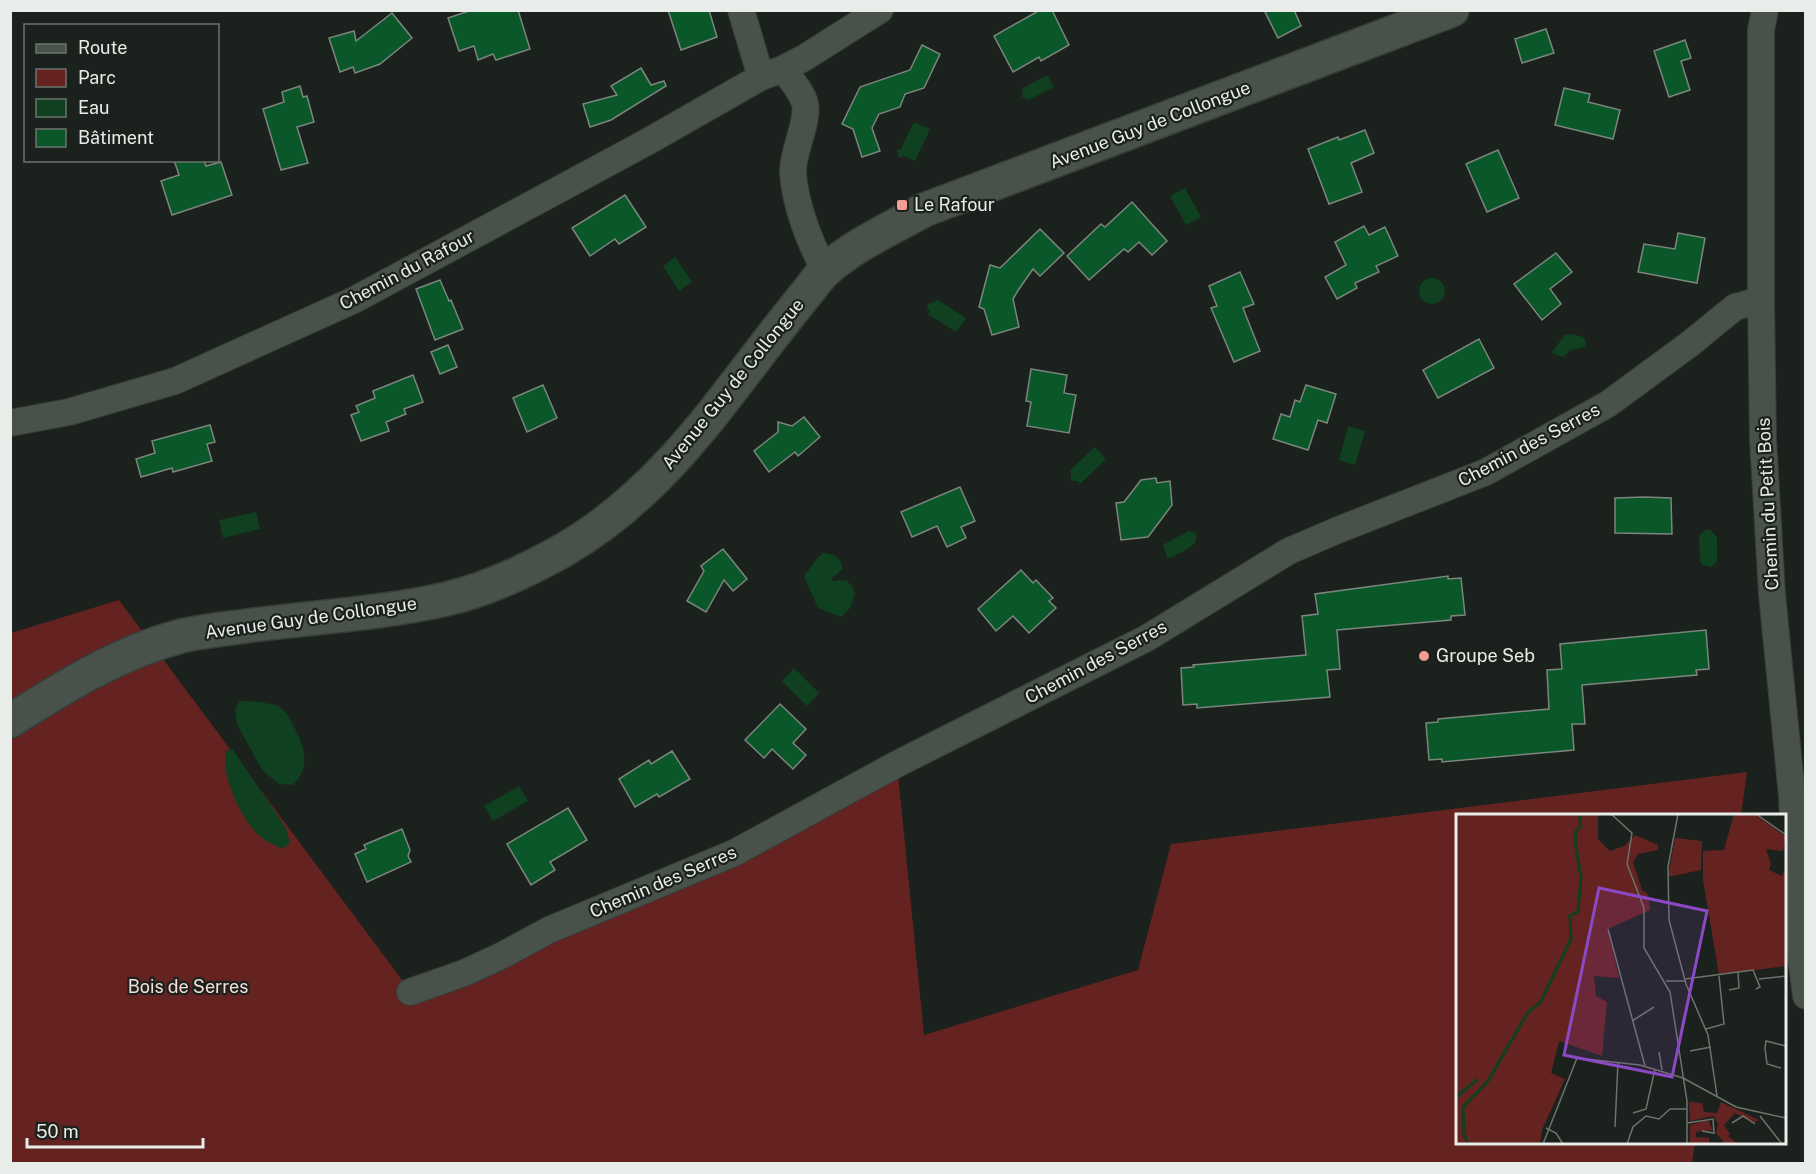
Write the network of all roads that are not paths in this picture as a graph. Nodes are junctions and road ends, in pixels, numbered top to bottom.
1 (741, 10) edge
2 (880, 10) edge
3 (1452, 10) edge
4 (1765, 10) edge
5 (772, 73) junction
6 (825, 270) junction
7 (1761, 300) junction
8 (10, 423) edge
9 (10, 721) edge
10 (410, 992) dead end
11 (1806, 996) edge

1 - 5 street
2 - 5 street, Chemin du Rafour
3 - 6 main road, Avenue Guy de Collongue
4 - 7 street, Chemin du Petit Bois
5 - 6 street
5 - 8 street, Chemin du Rafour
6 - 9 main road, Avenue Guy de Collongue
7 - 10 street, Chemin des Serres
7 - 11 street, Chemin du Petit Bois

